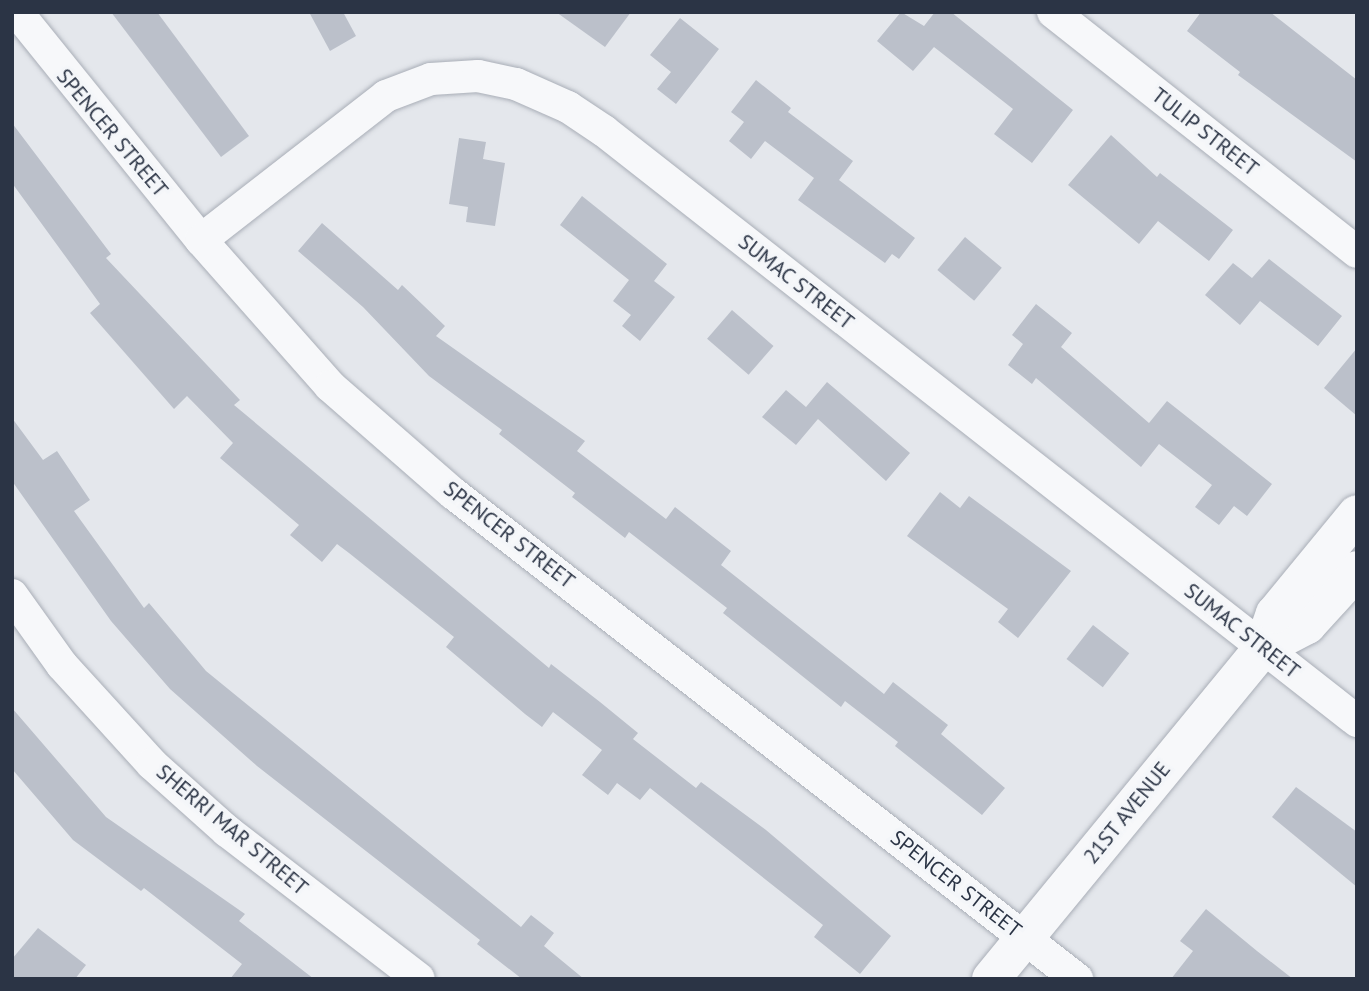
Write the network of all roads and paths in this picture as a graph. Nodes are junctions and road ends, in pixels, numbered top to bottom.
1 (17, 12) edge
2 (1053, 12) edge
3 (24, 47) edge
4 (201, 240) junction
5 (1357, 252) edge
6 (1357, 514) edge
7 (1357, 570) edge
8 (12, 595) edge
9 (1263, 648) junction
10 (1357, 721) edge
11 (1025, 938) junction
12 (419, 979) edge
13 (991, 979) edge
14 (1077, 979) edge

1 - 3 street, SPENCER STREET
2 - 5 street, TULIP STREET
3 - 4 street, SPENCER STREET
4 - 9 street, SUMAC STREET
4 - 11 street, SPENCER STREET
6 - 9 street, 21ST AVENUE
7 - 9 street, 21ST AVENUE
8 - 12 street, SHERRI MAR STREET
9 - 10 street, SUMAC STREET
9 - 11 street, 21ST AVENUE
11 - 13 street, 21ST AVENUE
11 - 14 street, SPENCER STREET

